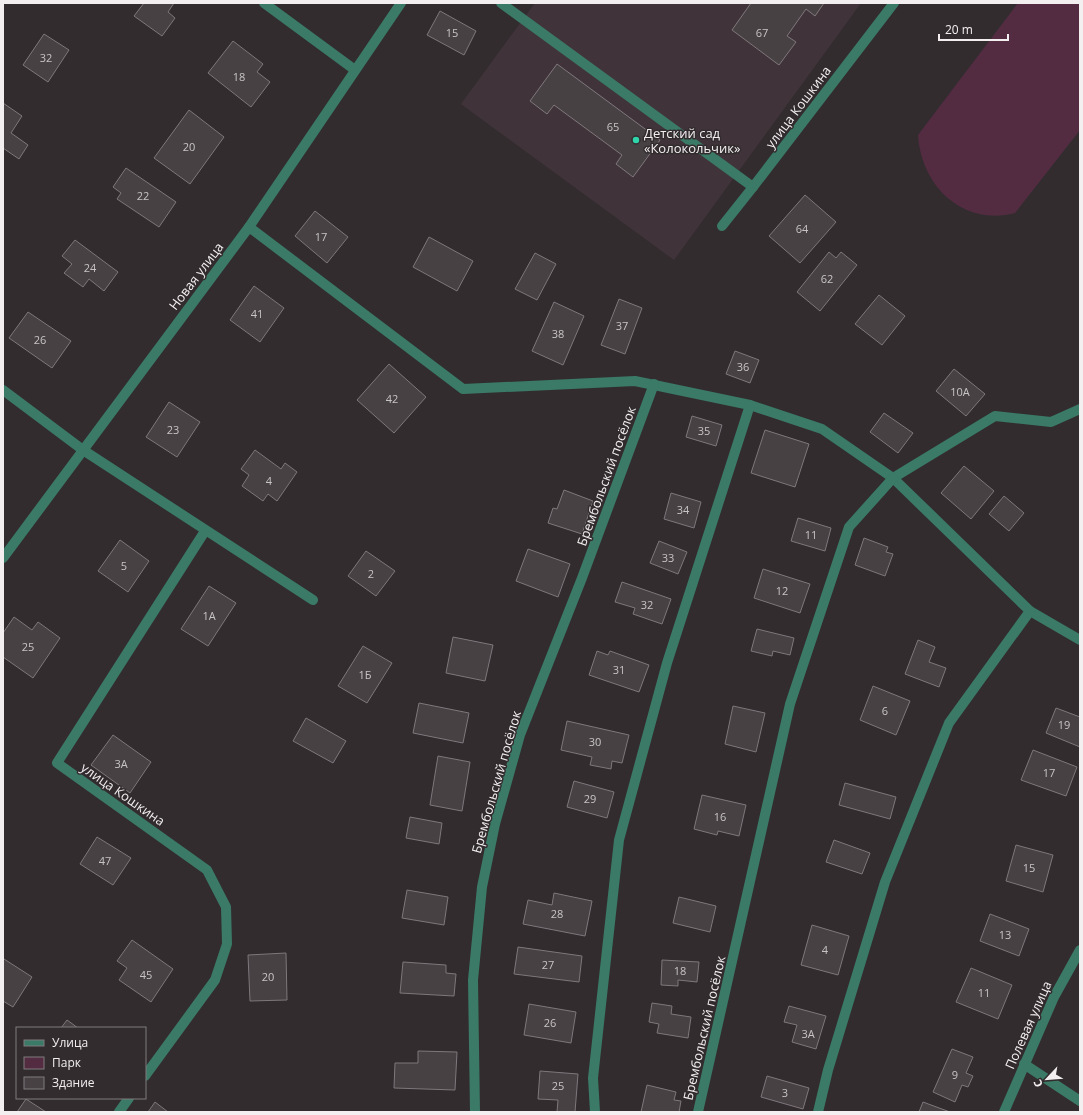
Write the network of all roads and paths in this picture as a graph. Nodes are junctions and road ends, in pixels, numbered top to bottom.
1 (264, 3) edge
2 (402, 3) edge
3 (501, 3) edge
4 (894, 3) edge
5 (355, 70) junction
6 (753, 187) junction
7 (722, 226) dead end
8 (249, 227) junction
9 (654, 384) junction
10 (3, 390) edge
11 (750, 404) junction
12 (1080, 409) edge
13 (83, 450) junction
14 (893, 478) junction
15 (206, 531) junction
16 (3, 558) edge
17 (313, 600) dead end
18 (1030, 611) junction
19 (1080, 640) edge
20 (1080, 950) edge
21 (1024, 1064) junction
22 (146, 1075) edge
23 (128, 1099) edge
24 (1080, 1101) edge
25 (118, 1112) edge
26 (475, 1112) edge
27 (594, 1112) edge
28 (698, 1112) edge
29 (818, 1112) edge
30 (1004, 1112) edge

1 - 5 street
2 - 5 street, Новая улица
3 - 6 street
4 - 6 street, улица Кошкина
5 - 8 street, Новая улица
6 - 7 street, улица Кошкина
8 - 9 street
8 - 13 street, Новая улица
9 - 11 street
9 - 26 street, Брембольский посёлок
10 - 13 street
11 - 14 street
11 - 27 street
12 - 14 street, Брембольский посёлок
13 - 15 street
13 - 16 street, Новая улица
14 - 18 street
14 - 28 street, Брембольский посёлок
15 - 17 street
15 - 22 street, улица Кошкина
18 - 19 street
18 - 29 street
20 - 21 street, Полевая улица
21 - 24 street
21 - 30 street, Полевая улица
23 - 25 street

